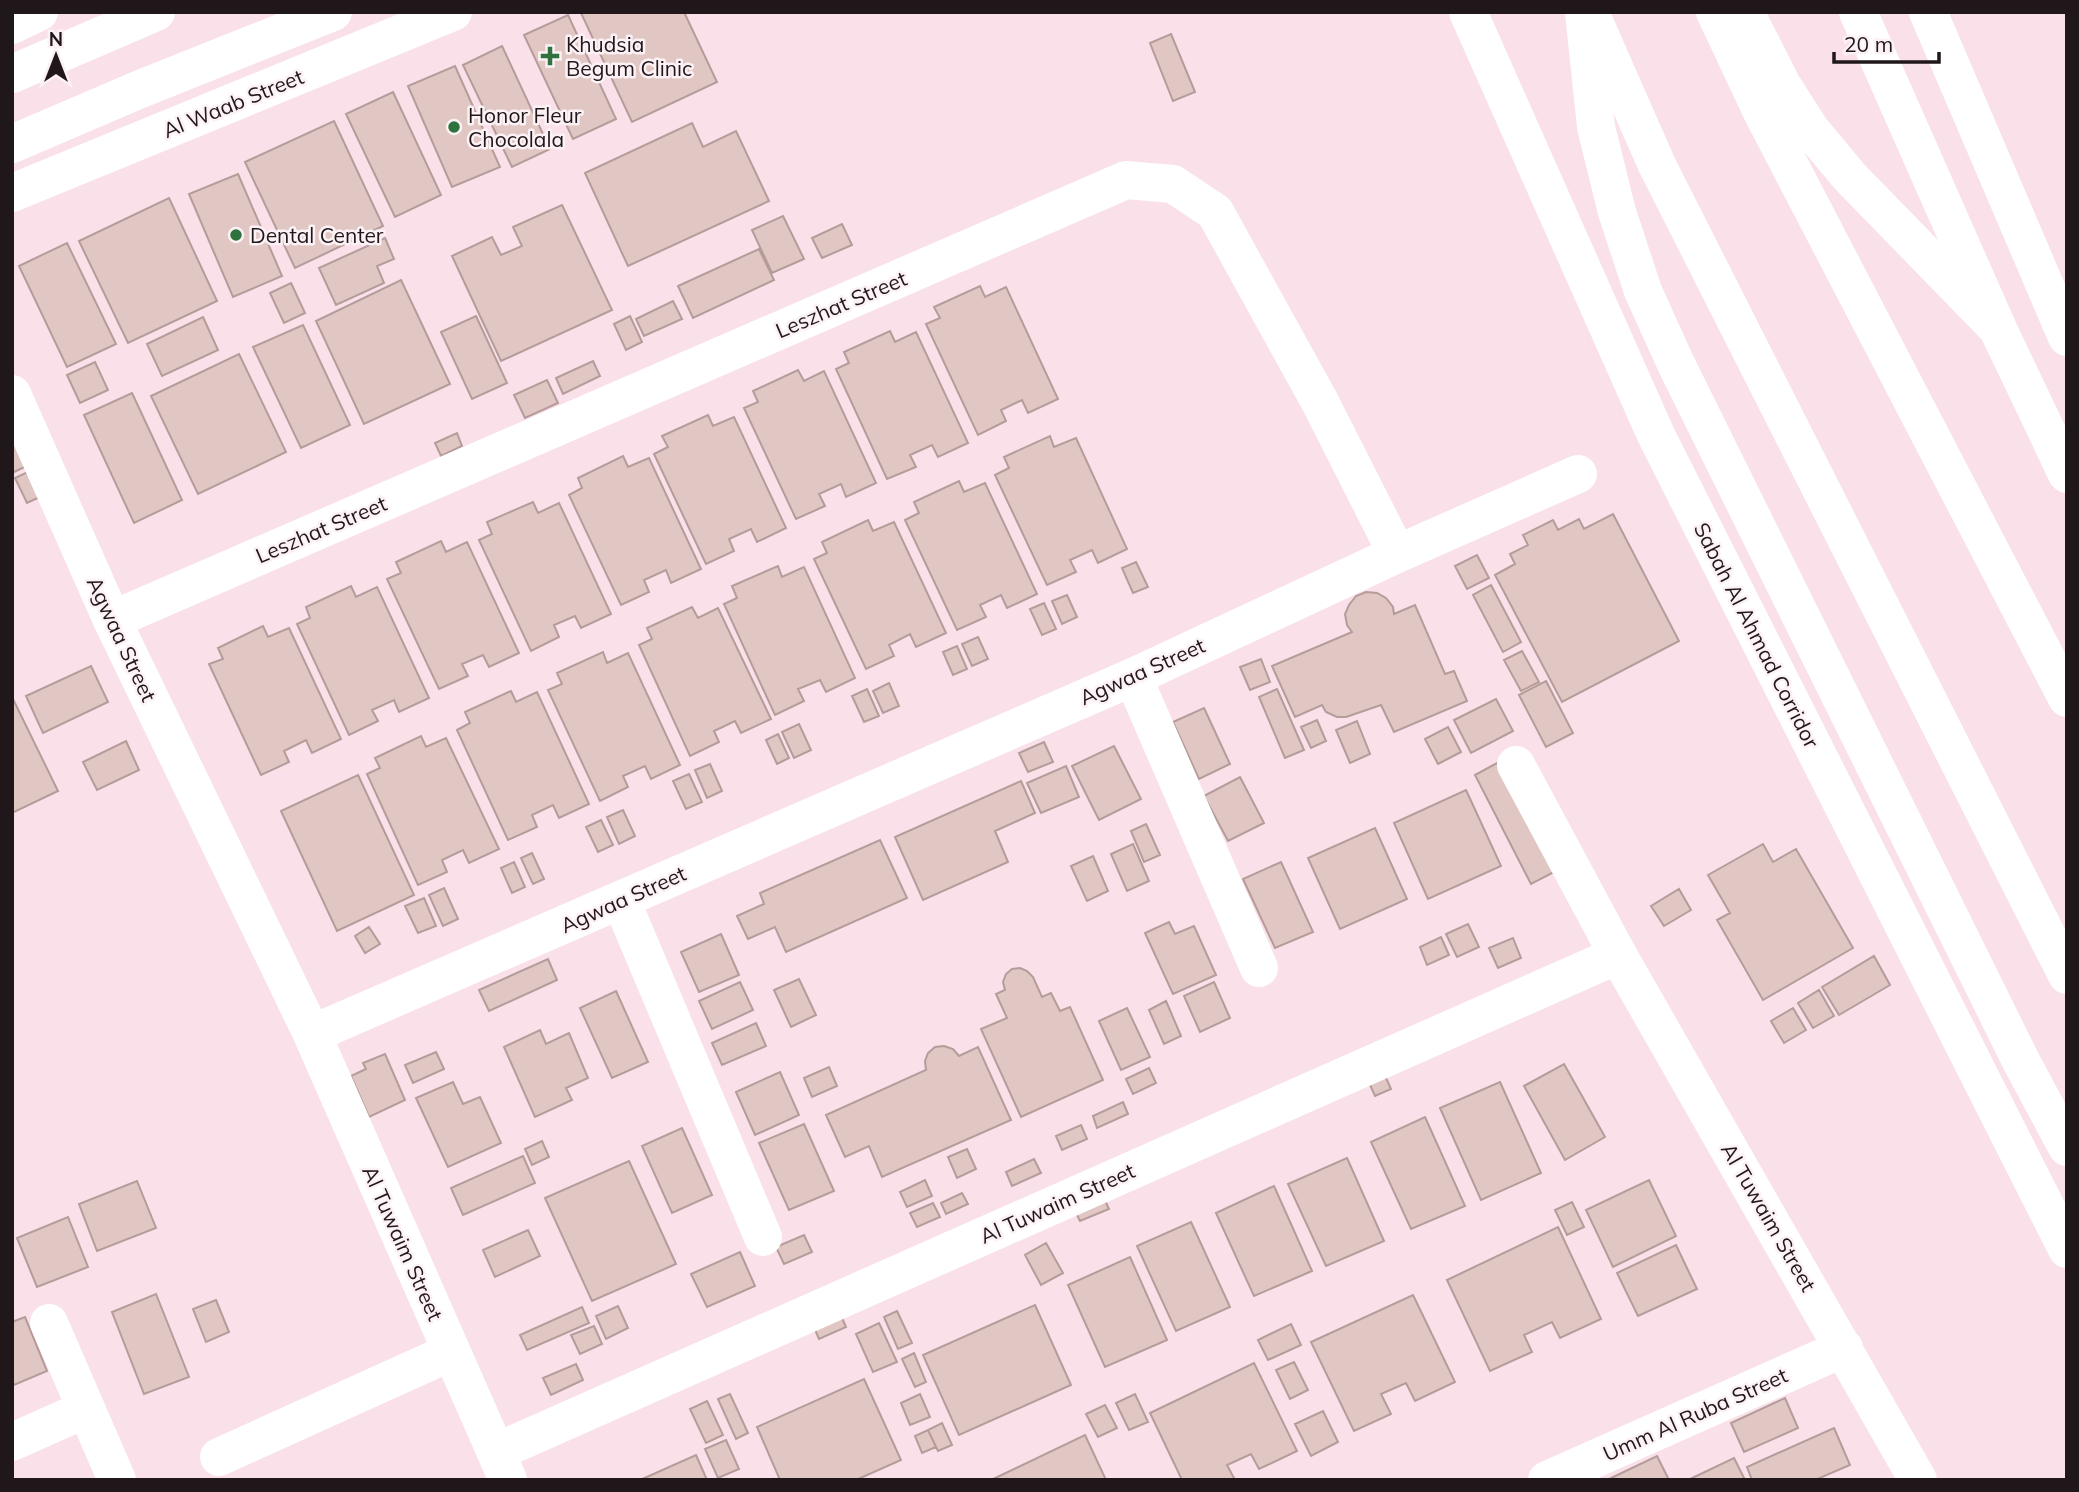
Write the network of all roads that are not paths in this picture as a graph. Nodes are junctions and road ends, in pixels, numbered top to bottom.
1 (39, 12) edge
2 (156, 12) edge
3 (333, 12) edge
4 (453, 12) edge
5 (1468, 12) edge
6 (1584, 12) edge
7 (1590, 12) edge
8 (1715, 12) edge
9 (1745, 12) edge
10 (1858, 12) edge
11 (1928, 12) edge
12 (12, 24) edge
13 (12, 74) edge
14 (12, 144) edge
15 (12, 193) edge
16 (1998, 329) junction
17 (2067, 337) edge
18 (12, 394) edge
19 (1578, 474) dead end
20 (2067, 474) edge
21 (1397, 554) junction
22 (111, 620) junction
23 (1133, 677) junction
24 (2067, 698) edge
25 (1516, 765) dead end
26 (621, 900) junction
27 (1618, 955) junction
28 (1259, 968) dead end
29 (2067, 975) edge
30 (312, 1034) junction
31 (2067, 1147) edge
32 (763, 1237) dead end
33 (2067, 1249) edge
34 (48, 1323) dead end
35 (1844, 1348) junction
36 (451, 1352) junction
37 (86, 1409) junction
38 (12, 1442) edge
39 (219, 1457) dead end
40 (502, 1466) edge
41 (117, 1480) edge
42 (1547, 1480) edge
43 (1918, 1480) edge

1 - 12 main road
2 - 13 main road
3 - 14 main road
4 - 15 main road, Al Waab Street
5 - 33 main road, Sabah Al Ahmad Corridor
6 - 31 main road
7 - 29 main road
8 - 24 main road
9 - 16 main road
10 - 16 main road
11 - 17 main road
16 - 20 main road
18 - 22 main road, Agwaa Street
19 - 21 main road, Agwaa Street
21 - 22 main road, Leszhat Street
21 - 23 main road, Agwaa Street
22 - 30 main road, Agwaa Street
23 - 26 main road, Agwaa Street
23 - 28 main road
25 - 27 main road, Al Tuwaim Street
26 - 30 main road, Agwaa Street
26 - 32 main road
27 - 35 main road, Al Tuwaim Street
27 - 40 main road, Al Tuwaim Street
30 - 36 main road, Al Tuwaim Street
34 - 37 main road
35 - 42 main road, Umm Al Ruba Street
35 - 43 main road, Al Tuwaim Street
36 - 39 main road
36 - 40 main road, Al Tuwaim Street
37 - 38 main road
37 - 41 main road

